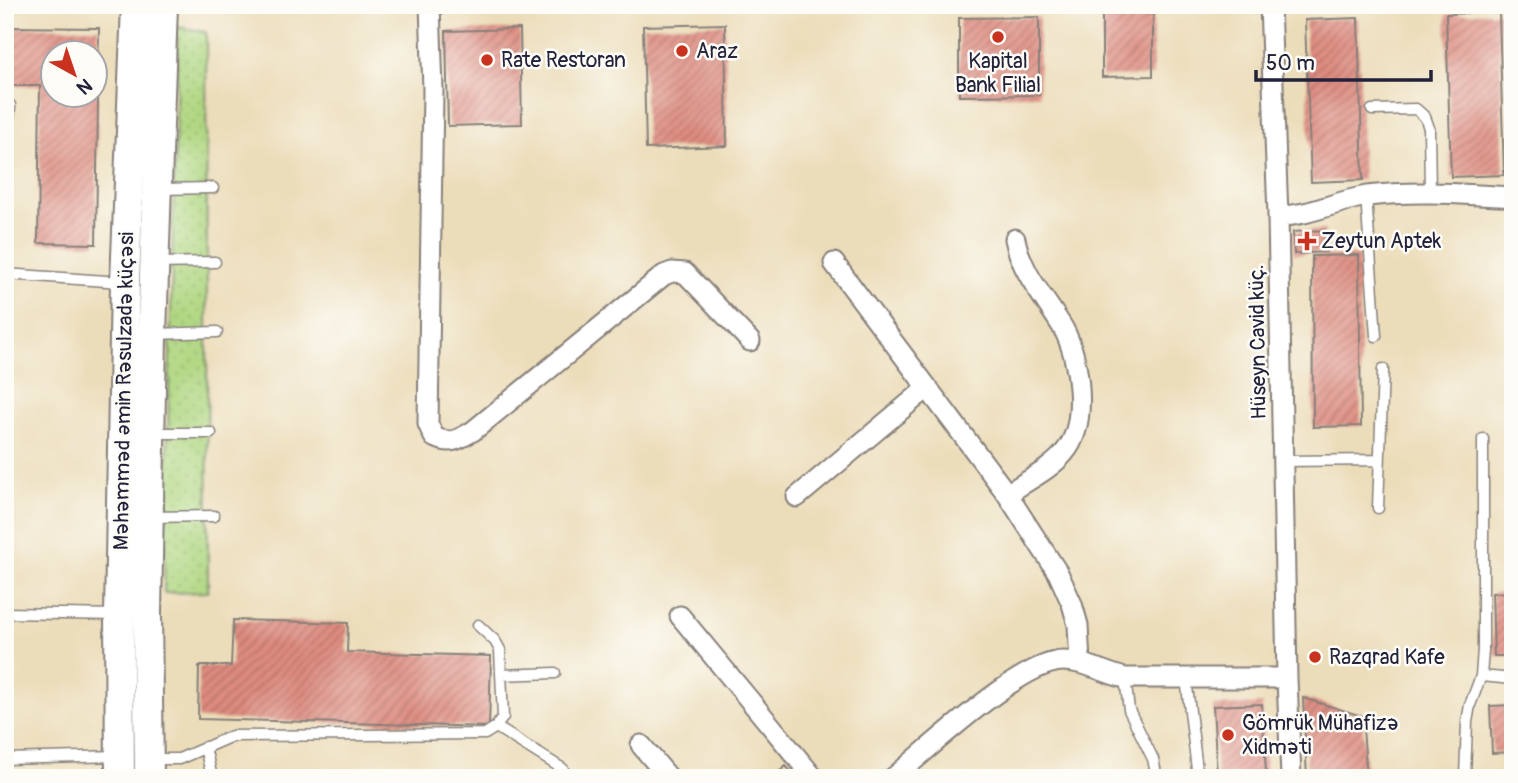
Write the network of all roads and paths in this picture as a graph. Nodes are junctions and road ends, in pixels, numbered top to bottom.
1 (136, 5) edge
2 (163, 5) edge
3 (430, 5) edge
4 (1270, 5) edge
5 (10, 105) dead end
6 (1372, 110) dead end
7 (214, 188) dead end
8 (156, 189) junction
9 (1430, 191) junction
10 (1366, 197) junction
11 (1513, 197) edge
12 (5, 199) edge
13 (1278, 216) junction
14 (1015, 239) dead end
15 (155, 262) junction
16 (215, 262) dead end
17 (834, 263) dead end
18 (5, 274) edge
19 (125, 282) junction
20 (217, 332) dead end
21 (152, 334) junction
22 (1376, 336) dead end
23 (750, 341) dead end
24 (1383, 369) dead end
25 (926, 389) junction
26 (150, 433) junction
27 (211, 433) dead end
28 (1483, 439) dead end
29 (1380, 460) junction
30 (1284, 461) junction
31 (1007, 494) junction
32 (797, 497) dead end
33 (1378, 508) dead end
34 (214, 516) dead end
35 (149, 517) junction
36 (5, 613) edge
37 (118, 615) junction
38 (680, 616) dead end
39 (478, 625) dead end
40 (1080, 663) junction
41 (555, 673) dead end
42 (501, 675) junction
43 (1481, 676) junction
44 (1125, 678) junction
45 (1186, 678) junction
46 (1287, 678) junction
47 (1513, 680) edge
48 (496, 727) junction
49 (641, 745) dead end
50 (205, 747) junction
51 (5, 759) edge
52 (120, 767) edge
53 (149, 769) edge
54 (563, 769) dead end
55 (212, 778) edge
56 (669, 778) edge
57 (814, 778) edge
58 (893, 778) edge
59 (1157, 778) edge
60 (1198, 778) edge
61 (1291, 778) edge
62 (1465, 778) edge

1 - 19 main road, Məhəmməd Əmin Rəsulzadə küçəsi
2 - 8 main road, Məhəmməd Əmin Rəsulzadə küçəsi
3 - 23 street
4 - 13 street, Hüseyn Cavid küç.
5 - 12 lane
6 - 9 lane
7 - 8 lane
8 - 15 main road, Məhəmməd Əmin Rəsulzadə küçəsi
9 - 10 street
9 - 11 street
10 - 13 street
10 - 22 lane
13 - 30 street, Hüseyn Cavid küç.
14 - 31 street
15 - 16 lane
15 - 21 main road, Məhəmməd Əmin Rəsulzadə küçəsi
17 - 25 street
18 - 19 lane
19 - 37 main road, Məhəmməd Əmin Rəsulzadə küçəsi
20 - 21 lane
21 - 26 main road, Məhəmməd Əmin Rəsulzadə küçəsi
24 - 29 lane
25 - 31 street
25 - 32 street
26 - 27 lane
26 - 35 main road, Məhəmməd Əmin Rəsulzadə küçəsi
28 - 43 lane
29 - 30 lane
29 - 33 lane
30 - 46 street, Hüseyn Cavid küç.
31 - 40 street
34 - 35 lane
35 - 53 main road, Məhəmməd Əmin Rəsulzadə küçəsi
36 - 37 lane
37 - 52 main road, Məhəmməd Əmin Rəsulzadə küçəsi
38 - 57 street
39 - 42 lane
40 - 44 street
40 - 58 street
41 - 42 lane
42 - 48 lane
43 - 47 lane
43 - 62 lane
44 - 45 street
44 - 59 lane
45 - 46 street
45 - 60 lane
46 - 61 street, Hüseyn Cavid küç.
48 - 50 lane
48 - 54 lane
49 - 56 street
50 - 53 lane
50 - 55 lane
51 - 52 lane

